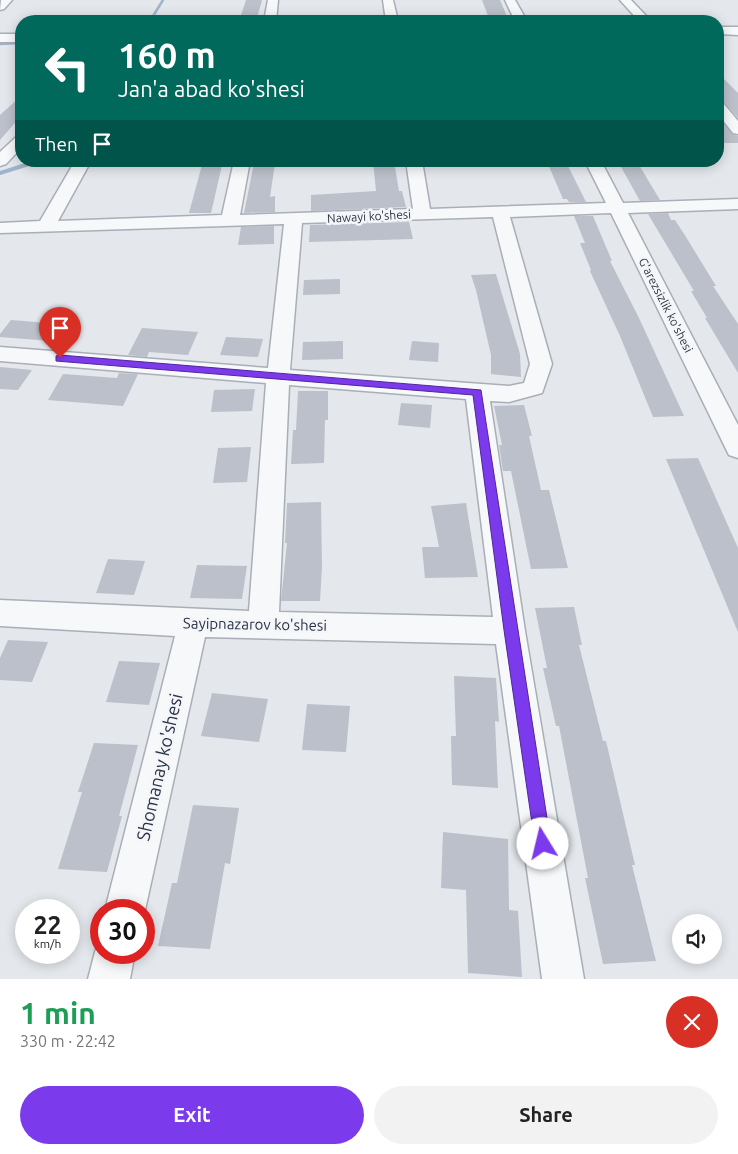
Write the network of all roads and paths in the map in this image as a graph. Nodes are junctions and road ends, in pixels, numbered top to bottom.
1 (7, 0) edge
2 (273, 0) edge
3 (388, 0) edge
4 (510, 0) edge
5 (625, 0) edge
6 (0, 7) edge
7 (271, 15) edge
8 (391, 15) edge
9 (518, 15) edge
10 (639, 15) edge
11 (724, 31) edge
12 (738, 31) edge
13 (0, 38) edge
14 (15, 38) edge
15 (724, 113) edge
16 (738, 130) edge
17 (15, 146) edge
18 (0, 161) edge
19 (80, 167) edge
20 (241, 167) edge
21 (415, 167) edge
22 (596, 167) edge
23 (738, 204) edge
24 (617, 208) junction
25 (500, 211) junction
26 (422, 214) junction
27 (293, 220) junction
28 (230, 222) junction
29 (46, 227) junction
30 (0, 228) edge
31 (0, 354) edge
32 (278, 376) junction
33 (477, 392) junction
34 (738, 449) edge
35 (0, 613) edge
36 (193, 624) junction
37 (263, 624) junction
38 (510, 630) junction
39 (128, 899) edge
40 (112, 964) edge
41 (109, 979) edge
42 (564, 979) edge

1 - 6 street
2 - 7 street
3 - 8 street
4 - 9 street
5 - 10 street
11 - 12 street
13 - 14 street
15 - 16 street
17 - 18 street
19 - 29 street
20 - 28 street
21 - 26 street
22 - 24 street, G'arezsizlik ko'shesi
23 - 24 street, Nawayi ko'shesi
24 - 25 street, Nawayi ko'shesi
24 - 34 street, G'arezsizlik ko'shesi
25 - 26 street, Nawayi ko'shesi
25 - 33 street
26 - 27 street, Nawayi ko'shesi
27 - 28 street, Nawayi ko'shesi
27 - 32 street
28 - 29 street, Nawayi ko'shesi
29 - 30 street, Nawayi ko'shesi
31 - 32 street
32 - 33 street
32 - 37 street
33 - 38 street
35 - 36 street, Sayipnazarov ko'shesi
36 - 37 street, Sayipnazarov ko'shesi
36 - 39 street, Shomanay ko'shesi
37 - 38 street, Sayipnazarov ko'shesi
38 - 42 street
40 - 41 street

